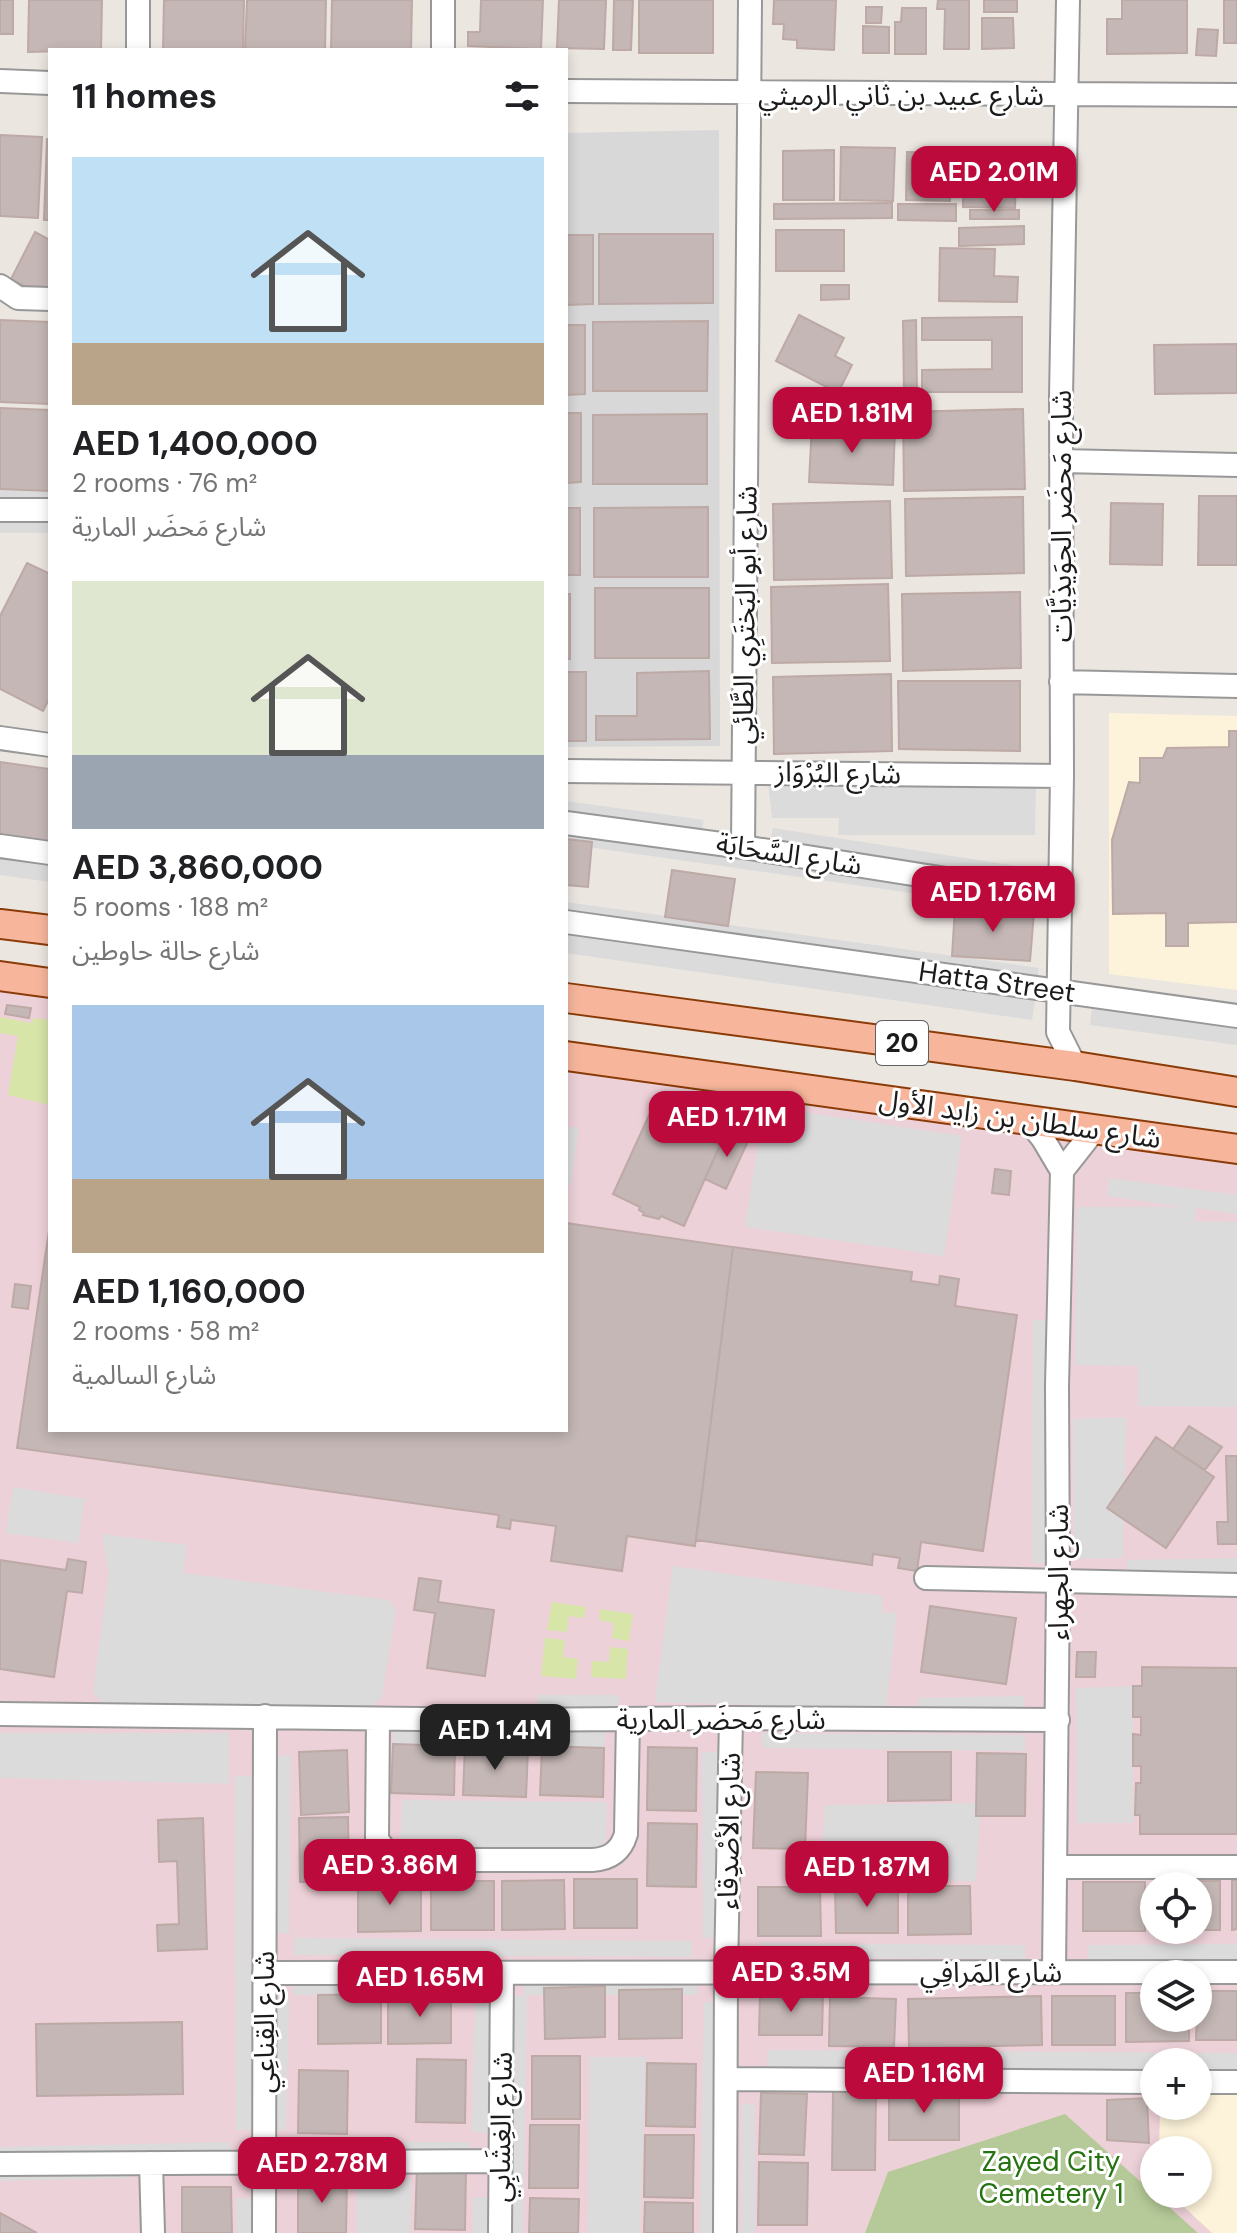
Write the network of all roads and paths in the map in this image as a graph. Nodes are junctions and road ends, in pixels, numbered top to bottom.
1 (138, 0) edge
2 (443, 0) edge
3 (750, 0) edge
4 (1068, 0) edge
5 (138, 48) edge
6 (443, 48) edge
7 (0, 81) edge
8 (48, 83) edge
9 (568, 91) edge
10 (750, 94) junction
11 (1068, 95) junction
12 (1237, 95) edge
13 (0, 286) edge
14 (48, 299) edge
15 (1062, 461) junction
16 (1237, 465) edge
17 (0, 510) edge
18 (48, 510) edge
19 (1061, 682) junction
20 (1237, 686) edge
21 (0, 738) edge
22 (48, 745) edge
23 (568, 771) edge
24 (743, 772) junction
25 (1062, 776) junction
26 (568, 823) edge
27 (0, 846) edge
28 (743, 847) junction
29 (48, 853) edge
30 (1059, 897) junction
31 (568, 922) edge
32 (0, 924) edge
33 (48, 930) edge
34 (0, 976) edge
35 (48, 983) edge
36 (1058, 991) junction
37 (568, 998) edge
38 (1237, 1016) edge
39 (1058, 1032) junction
40 (568, 1056) edge
41 (1042, 1062) junction
42 (1075, 1066) junction
43 (1237, 1092) edge
44 (1028, 1120) junction
45 (1095, 1129) junction
46 (1237, 1149) edge
47 (1062, 1171) junction
48 (926, 1578) dead end
49 (1058, 1583) junction
50 (1237, 1585) edge
51 (0, 1714) edge
52 (265, 1716) junction
53 (731, 1718) junction
54 (378, 1719) junction
55 (628, 1719) junction
56 (1058, 1720) junction
57 (1056, 1867) junction
58 (1237, 1867) edge
59 (726, 1972) junction
60 (1054, 1972) junction
61 (1237, 1972) edge
62 (264, 1973) junction
63 (502, 1973) junction
64 (726, 2079) junction
65 (1140, 2082) edge
66 (1212, 2082) edge
67 (1237, 2082) edge
68 (500, 2161) junction
69 (151, 2163) junction
70 (264, 2163) junction
71 (1, 2164) edge
72 (153, 2233) edge
73 (264, 2233) edge
74 (500, 2233) edge
75 (725, 2233) edge

1 - 5 street
2 - 6 street
3 - 10 street, شارع أبو البَختَرِي الطَّائِي
4 - 11 street, شارع مَحضَر الحِوَيذِيَّات
7 - 8 street
9 - 10 street, شارع عبيد بن ثاني الرميثي
10 - 11 street, شارع عبيد بن ثاني الرميثي
10 - 24 street, شارع أبو البَختَرِي الطَّائِي
11 - 12 street, شارع عبيد بن ثاني الرميثي
11 - 15 street, شارع مَحضَر الحِوَيذِيَّات
13 - 14 street
15 - 16 street
15 - 19 street, شارع مَحضَر الحِوَيذِيَّات
17 - 18 street
19 - 20 street
19 - 25 street, شارع مَحضَر الحِوَيذِيَّات
21 - 22 street
23 - 24 street, شارع البُرْوَاز
24 - 25 street, شارع البُرْوَاز
24 - 28 street, شارع أبو البَختَرِي الطَّائِي
25 - 30 street, شارع مَحضَر الحِوَيذِيَّات
26 - 28 street, شارع السَّحَابَة
27 - 29 street
28 - 30 street, شارع السَّحَابَة
30 - 36 street, شارع مَحضَر الحِوَيذِيَّات
31 - 36 street, Hatta Street
32 - 33 main road
34 - 35 main road
36 - 38 street, Hatta Street
36 - 39 street, شارع مَحضَر الحِوَيذِيَّات
37 - 41 main road, شارع سلطان بن زايد الأول / 20
39 - 41 street, شارع مَحضَر الحِوَيذِيَّات
39 - 42 street, شارع مَحضَر الحِوَيذِيَّات
40 - 44 main road, شارع سلطان بن زايد الأول / 20
41 - 42 main road, شارع سلطان بن زايد الأول / 20
42 - 43 main road, شارع سلطان بن زايد الأول / 20
44 - 45 main road, شارع سلطان بن زايد الأول / 20
44 - 47 street
45 - 46 main road, شارع سلطان بن زايد الأول / 20
45 - 47 street
47 - 49 street, شارع الجهراء
48 - 49 street
49 - 50 street
49 - 56 street, شارع الجهراء
51 - 52 street, شارع مَحضَر المارية
52 - 54 street, شارع مَحضَر المارية
52 - 62 street, شارع القِناعِي
53 - 55 street, شارع مَحضَر المارية
53 - 56 street, شارع مَحضَر المارية
53 - 59 street, شارع الأصْدِقاء
54 - 55 street, شارع مَحضَر المارية
54 - 55 street
56 - 57 street, شارع الجهراء
57 - 58 street
57 - 60 street, شارع الجهراء
59 - 60 street, شارع المَرافِي
59 - 63 street, شارع المَرافِي
59 - 64 street, شارع الأصْدِقاء
60 - 61 street, شارع المَرافِي
62 - 63 street, شارع المَرافِي
62 - 70 street, شارع القِناعِي
63 - 68 street, شارع الغِشَابِي
64 - 65 street
64 - 75 street, شارع الأصْدِقاء
66 - 67 street
68 - 70 street
68 - 74 street, شارع الغِشَابِي
69 - 70 street
69 - 71 street
69 - 72 street
70 - 73 street, شارع القِناعِي

